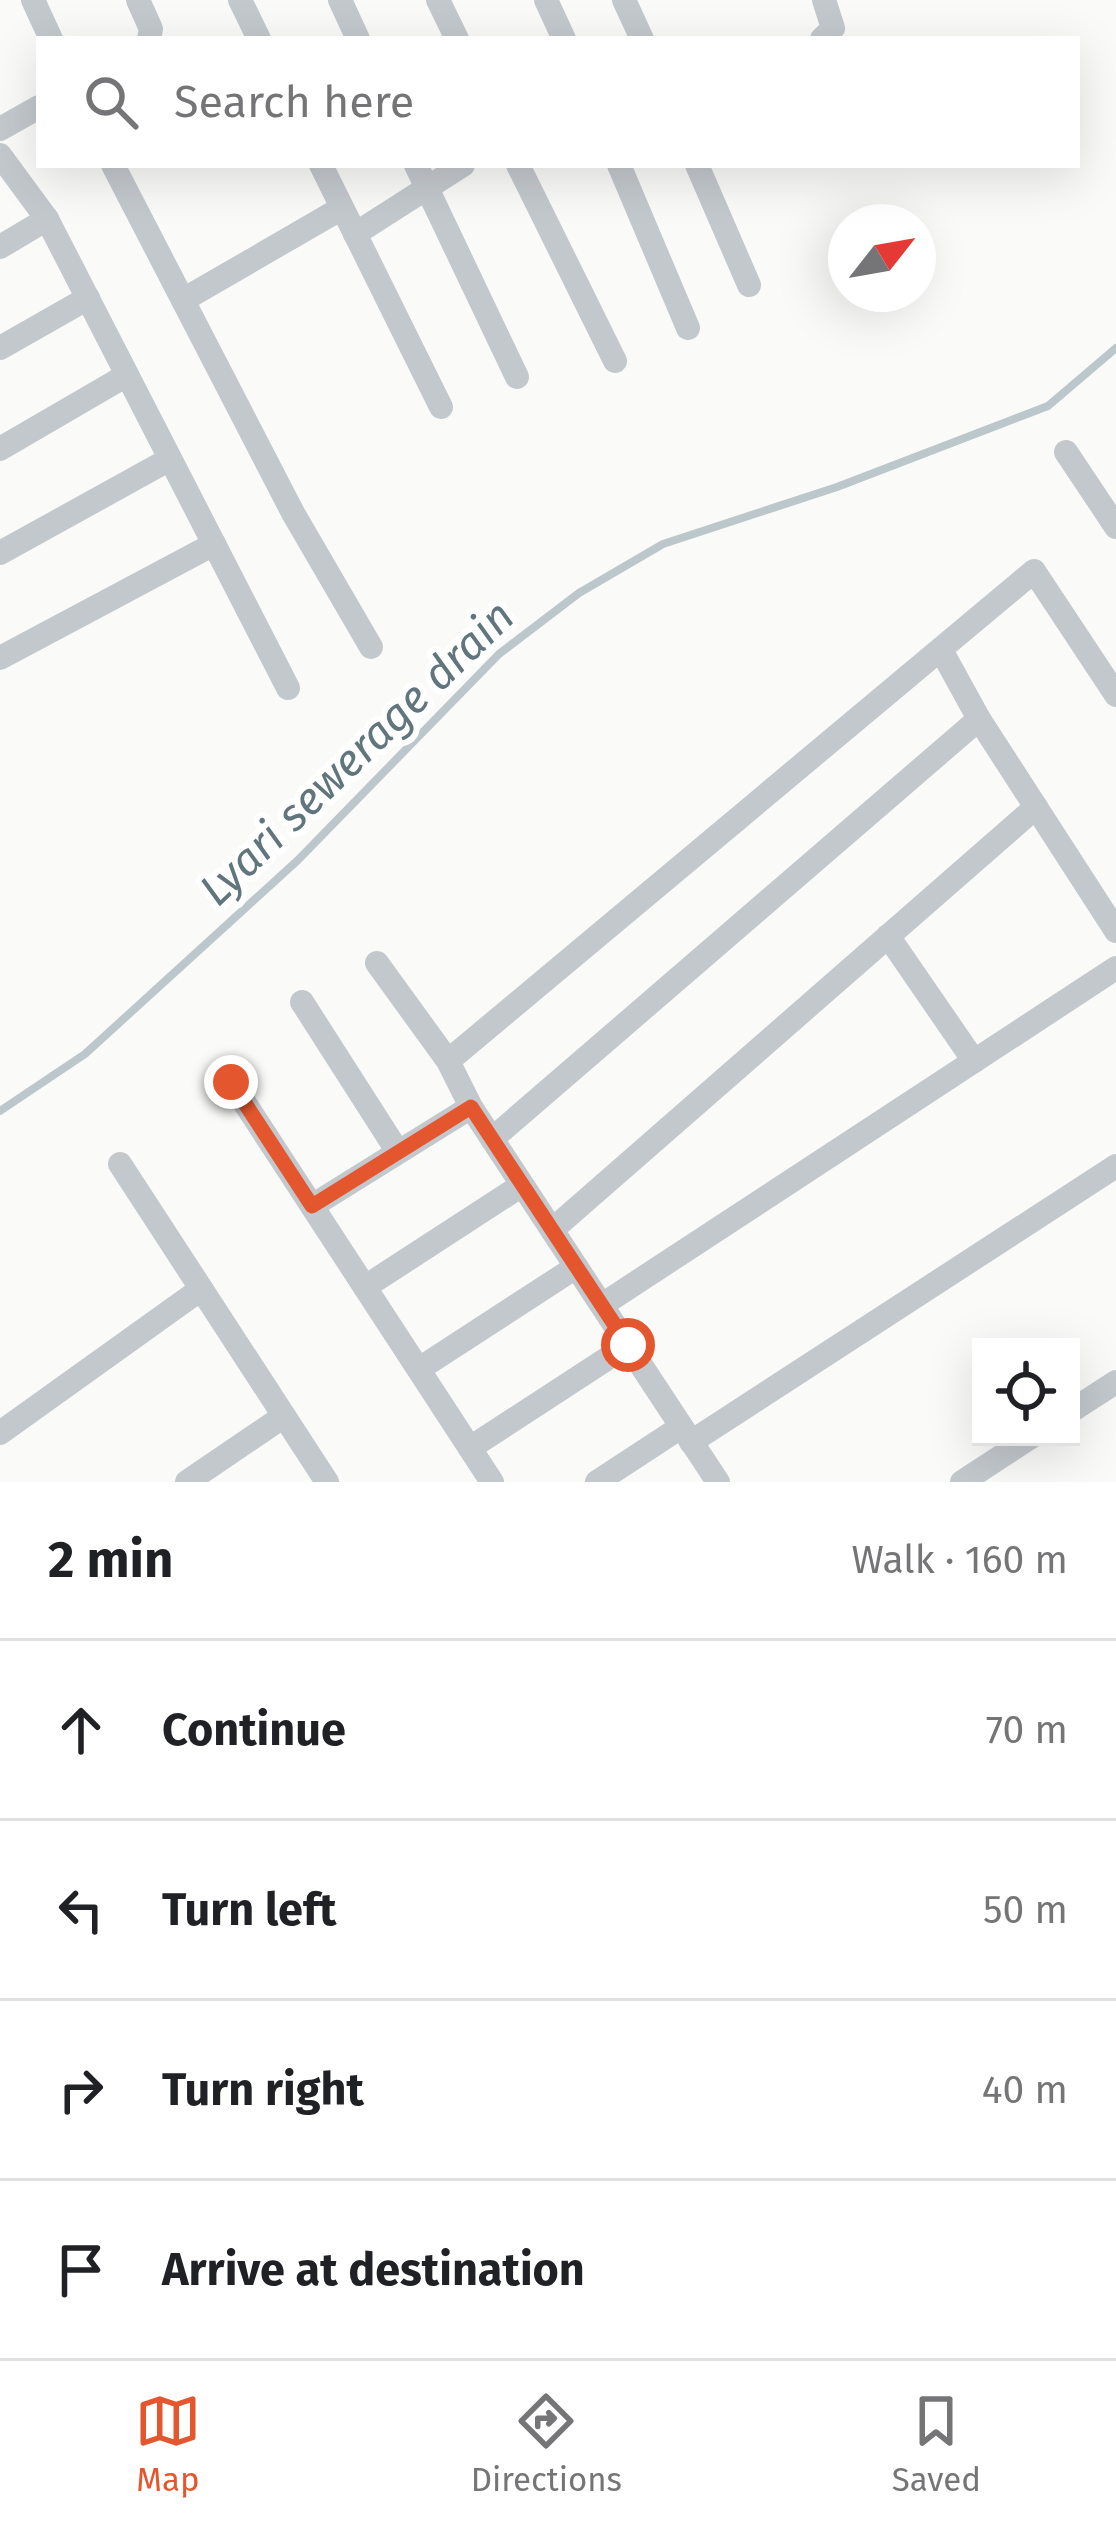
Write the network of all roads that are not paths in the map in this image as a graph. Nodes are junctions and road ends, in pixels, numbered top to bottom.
1 (33, 0) edge
2 (138, 0) edge
3 (240, 0) edge
4 (340, 0) edge
5 (438, 0) edge
6 (546, 0) edge
7 (624, 0) edge
8 (824, 0) edge
9 (50, 36) edge
10 (150, 36) edge
11 (258, 36) edge
12 (357, 36) edge
13 (456, 36) edge
14 (563, 36) edge
15 (641, 36) edge
16 (825, 36) edge
17 (36, 109) edge
18 (0, 129) edge
19 (0, 155) edge
20 (115, 168) edge
21 (322, 168) edge
22 (452, 168) edge
23 (519, 168) edge
24 (620, 168) edge
25 (698, 168) edge
26 (422, 176) edge
27 (342, 208) junction
28 (47, 219) junction
29 (355, 233) junction
30 (0, 247) edge
31 (749, 285) dead end
32 (88, 298) junction
33 (183, 300) junction
34 (688, 328) dead end
35 (0, 348) edge
36 (615, 362) dead end
37 (127, 375) junction
38 (517, 377) dead end
39 (440, 407) dead end
40 (0, 449) edge
41 (1066, 452) dead end
42 (170, 459) junction
43 (1116, 527) edge
44 (214, 544) junction
45 (0, 553) edge
46 (371, 647) dead end
47 (941, 650) junction
48 (0, 658) edge
49 (287, 688) dead end
50 (1116, 695) edge
51 (979, 719) junction
52 (1036, 807) junction
53 (1116, 931) edge
54 (888, 936) junction
55 (376, 963) dead end
56 (1116, 968) edge
57 (302, 1002) dead end
58 (448, 1061) junction
59 (974, 1061) junction
60 (231, 1082) dead end
61 (471, 1107) junction
62 (492, 1139) junction
63 (398, 1152) junction
64 (120, 1164) dead end
65 (1116, 1166) edge
66 (522, 1185) junction
67 (312, 1206) junction
68 (552, 1230) junction
69 (576, 1267) junction
70 (364, 1287) junction
71 (201, 1289) junction
72 (602, 1305) junction
73 (628, 1345) junction
74 (419, 1369) junction
75 (1116, 1382) edge
76 (1080, 1406) edge
77 (284, 1416) junction
78 (0, 1432) edge
79 (686, 1435) junction
80 (1017, 1446) edge
81 (470, 1448) junction
82 (187, 1482) edge
83 (327, 1482) edge
84 (492, 1482) edge
85 (597, 1482) edge
86 (718, 1482) edge
87 (962, 1482) edge

1 - 9 street
2 - 10 street
3 - 11 street
4 - 12 street
5 - 13 street
6 - 14 street
7 - 15 street
8 - 16 street
17 - 18 street
19 - 28 street
20 - 33 street
21 - 27 street
22 - 26 street
23 - 36 street
24 - 34 street
25 - 31 street
26 - 29 street
26 - 38 street
27 - 29 street
27 - 33 street
28 - 30 street
28 - 32 street
29 - 39 street
32 - 35 street
32 - 37 street
33 - 46 street
37 - 40 street
37 - 42 street
41 - 43 street
42 - 44 street
42 - 45 street
44 - 48 street
44 - 49 street
47 - 50 street
47 - 51 street
47 - 58 street
51 - 52 street
51 - 62 street
52 - 53 street
52 - 54 street
54 - 59 street
54 - 68 street
55 - 58 street
56 - 59 street
57 - 63 street
58 - 61 street
59 - 72 street
60 - 67 street
61 - 62 street
61 - 63 street
62 - 66 street
63 - 67 street
64 - 71 street
65 - 79 street
66 - 68 street
66 - 70 street
67 - 70 street
68 - 69 street
69 - 72 street
69 - 74 street
70 - 74 street
71 - 77 street
71 - 78 street
72 - 73 street
73 - 79 street
73 - 81 street
74 - 81 street
75 - 76 street
77 - 82 street
77 - 83 street
79 - 85 street
79 - 86 street
80 - 87 street
81 - 84 street

